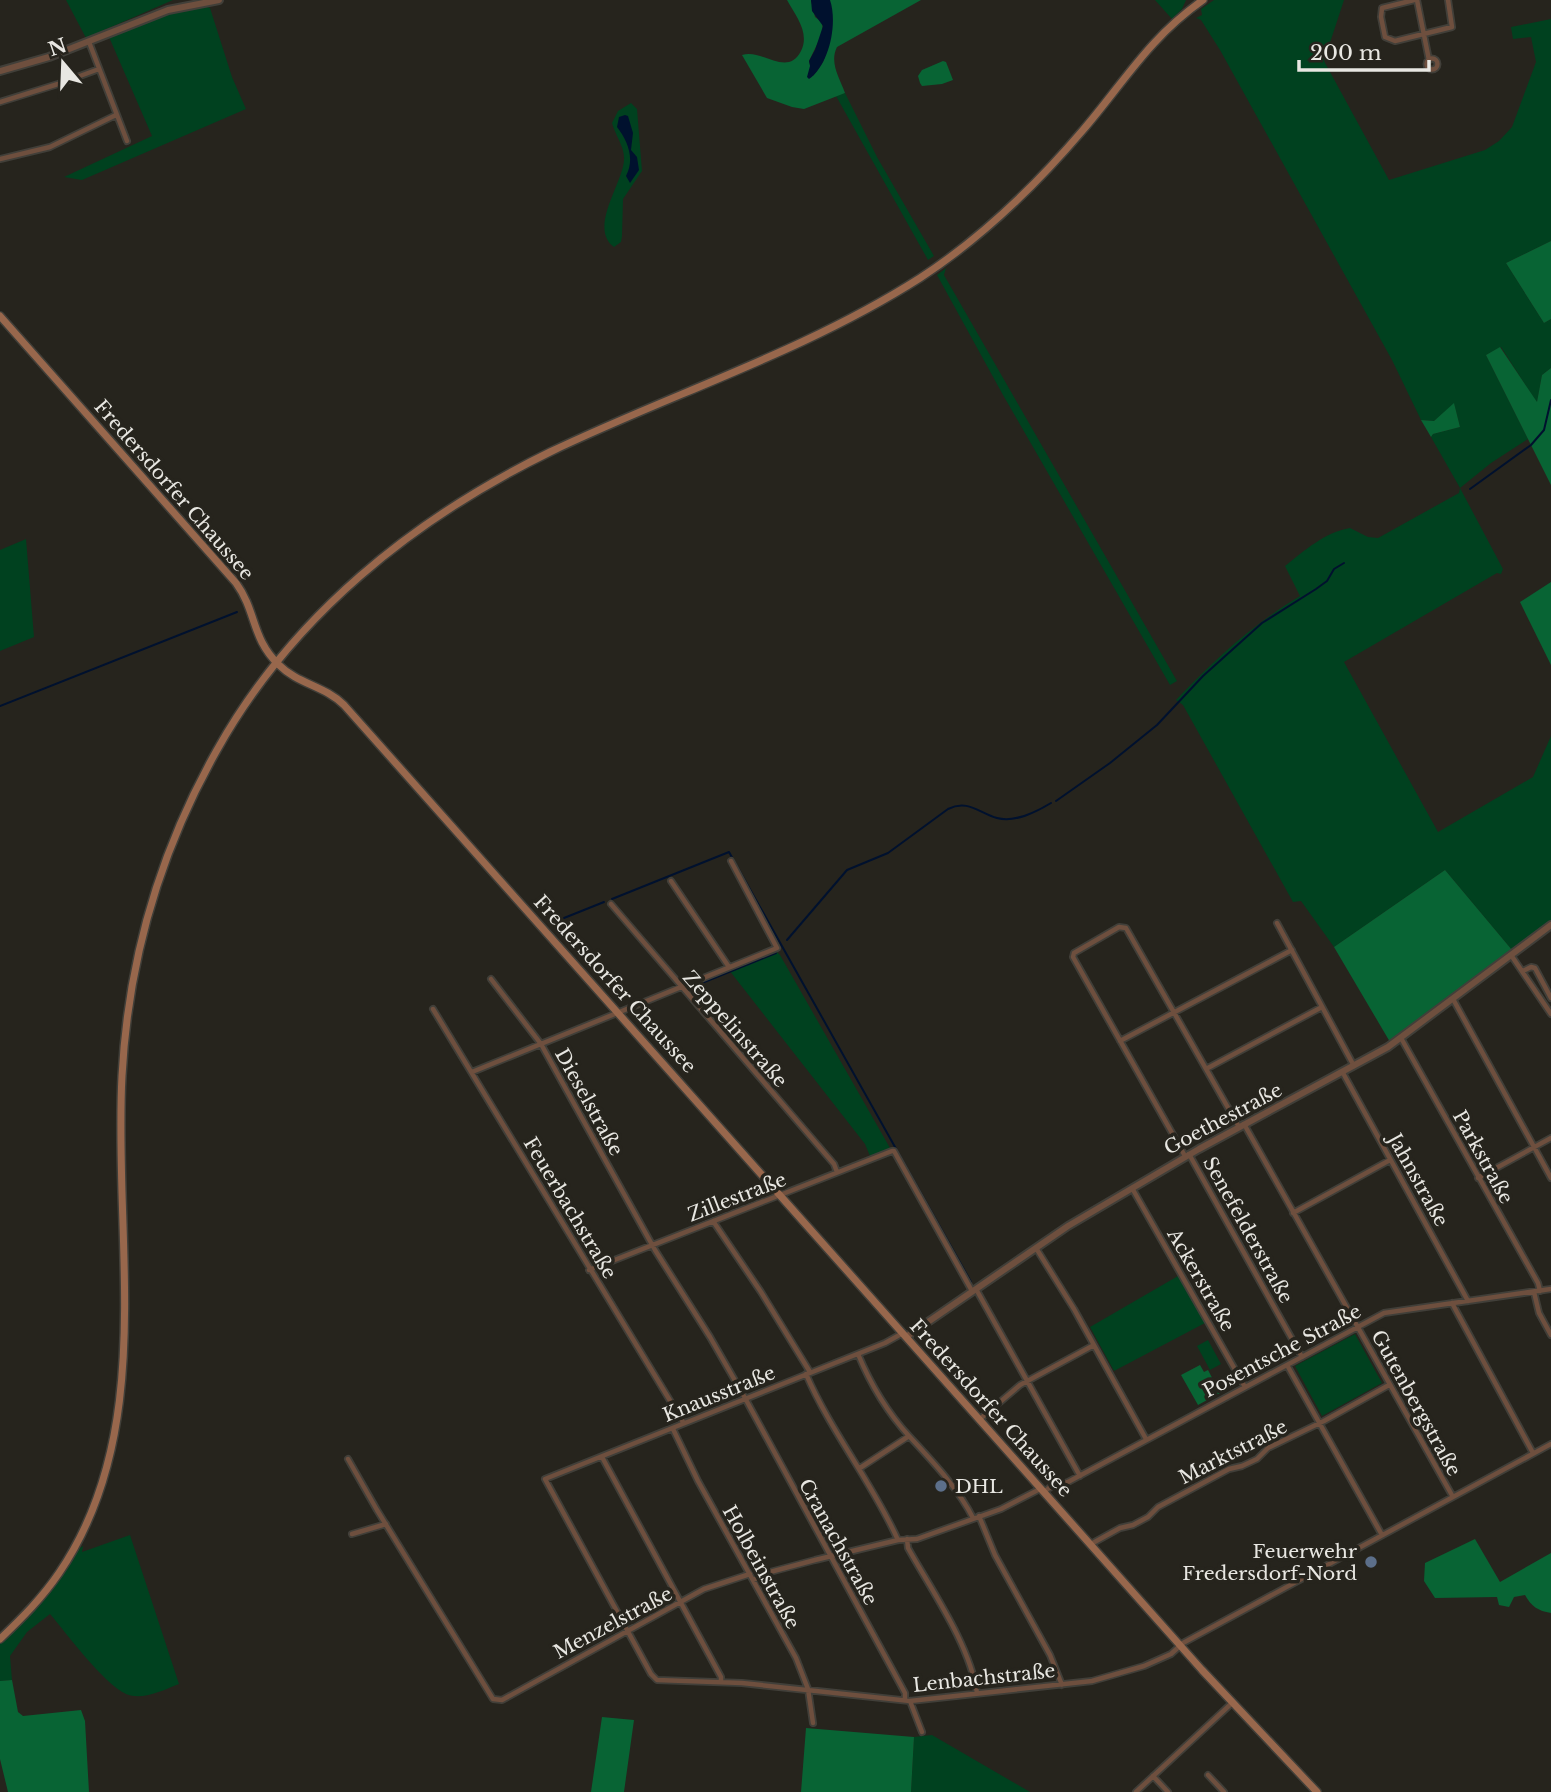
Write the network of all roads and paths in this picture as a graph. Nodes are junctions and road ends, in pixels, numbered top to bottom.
1 (219, 0) edge
2 (1415, 0) edge
3 (1448, 0) edge
4 (1197, 2) edge
5 (1423, 35) junction
6 (89, 42) junction
7 (1429, 60) dead end
8 (99, 69) junction
9 (0, 71) edge
10 (0, 102) edge
11 (116, 115) junction
12 (127, 141) dead end
13 (0, 159) edge
14 (0, 316) edge
15 (276, 663) junction
16 (731, 861) dead end
17 (671, 881) dead end
18 (611, 904) dead end
19 (1277, 923) dead end
20 (1551, 925) edge
21 (1292, 950) junction
22 (1073, 955) joint
23 (1511, 955) junction
24 (729, 967) junction
25 (1523, 971) junction
26 (491, 979) dead end
27 (680, 987) junction
28 (1551, 998) edge
29 (1452, 999) junction
30 (1322, 1007) junction
31 (433, 1009) dead end
32 (618, 1012) junction
33 (1173, 1012) junction
34 (1551, 1014) edge
35 (1401, 1038) junction
36 (1121, 1041) junction
37 (541, 1044) junction
38 (1354, 1067) junction
39 (1206, 1069) junction
40 (472, 1072) junction
41 (1342, 1073) junction
42 (1242, 1126) junction
43 (1551, 1138) edge
44 (1534, 1147) junction
45 (1187, 1155) junction
46 (1390, 1160) junction
47 (837, 1172) junction
48 (1478, 1178) junction
49 (1551, 1178) edge
50 (1132, 1188) junction
51 (781, 1195) junction
52 (1293, 1213) junction
53 (713, 1221) junction
54 (652, 1245) junction
55 (1035, 1247) junction
56 (589, 1270) junction
57 (1551, 1289) edge
58 (974, 1290) junction
59 (1537, 1291) junction
60 (1468, 1301) junction
61 (1452, 1303) junction
62 (1357, 1327) junction
63 (905, 1335) junction
64 (1551, 1335) edge
65 (1094, 1345) junction
66 (858, 1354) junction
67 (1302, 1357) junction
68 (1287, 1365) junction
69 (808, 1373) junction
70 (1027, 1382) junction
71 (1389, 1385) junction
72 (1245, 1387) junction
73 (745, 1398) junction
74 (980, 1419) junction
75 (683, 1423) junction
76 (1320, 1423) junction
77 (673, 1429) junction
78 (909, 1436) junction
79 (1146, 1439) junction
80 (1551, 1444) edge
81 (1533, 1454) junction
82 (601, 1457) junction
83 (348, 1459) dead end
84 (860, 1468) junction
85 (1080, 1476) junction
86 (1043, 1490) junction
87 (1453, 1497) junction
88 (976, 1517) junction
89 (386, 1524) junction
90 (352, 1534) dead end
91 (1382, 1535) junction
92 (907, 1539) junction
93 (898, 1540) junction
94 (1091, 1544) junction
95 (830, 1557) junction
96 (750, 1574) junction
97 (753, 1580) junction
98 (680, 1603) junction
99 (628, 1631) junction
100 (0, 1638) edge
101 (1181, 1645) junction
102 (721, 1682) junction
103 (1062, 1685) junction
104 (808, 1689) junction
105 (977, 1693) junction
106 (907, 1700) junction
107 (1232, 1703) junction
108 (813, 1723) dead end
109 (922, 1732) dead end
110 (1208, 1775) dead end
111 (1153, 1776) junction
112 (1136, 1792) edge
113 (1168, 1792) edge
114 (1224, 1792) edge
115 (1317, 1792) edge

1 - 6 street
2 - 5 street
2 - 5 street
3 - 5 street
4 - 15 main road
5 - 7 street
6 - 8 street
6 - 9 street
8 - 10 street
8 - 11 street
11 - 12 street
11 - 13 street
14 - 15 main road, Fredersdorfer Chaussee
15 - 32 main road, Fredersdorfer Chaussee
15 - 100 main road
16 - 24 street
17 - 24 street
18 - 27 street, Zeppelinstraße
19 - 21 street
20 - 23 street, Goethestraße
21 - 30 street
21 - 33 street
22 - 33 street, Gutenbergstraße
22 - 36 street, Senefelderstraße
23 - 25 street
23 - 29 street, Goethestraße
24 - 27 street
25 - 28 street
25 - 34 street
26 - 37 street, Dieselstraße
27 - 32 street
27 - 47 street, Zeppelinstraße
29 - 35 street, Goethestraße
29 - 44 street
30 - 38 street
30 - 39 street
31 - 40 street, Feuerbachstraße
32 - 37 street
32 - 51 main road, Fredersdorfer Chaussee
33 - 36 street
33 - 39 street, Gutenbergstraße
35 - 38 street, Goethestraße
35 - 48 street, Parkstraße
36 - 45 street, Senefelderstraße
37 - 40 street
37 - 54 street, Dieselstraße
38 - 41 street, Goethestraße
39 - 42 street, Gutenbergstraße
40 - 56 street, Feuerbachstraße
41 - 42 street, Goethestraße
41 - 46 street, Jahnstraße
42 - 45 street, Goethestraße
42 - 52 street, Gutenbergstraße
43 - 44 street
44 - 48 street
44 - 49 street
45 - 50 street, Goethestraße
45 - 67 street, Senefelderstraße
46 - 52 street
46 - 60 street, Jahnstraße
47 - 51 street, Zillestraße
47 - 58 street, Zillestraße
48 - 59 street, Parkstraße
50 - 55 street, Goethestraße
50 - 72 street, Ackerstraße
51 - 53 street, Zillestraße
51 - 63 main road, Fredersdorfer Chaussee
52 - 62 street, Gutenbergstraße
53 - 54 street, Zillestraße
53 - 69 street
54 - 56 street, Zillestraße
54 - 73 street, Dieselstraße
55 - 58 street, Goethestraße
55 - 65 street
56 - 75 street, Feuerbachstraße
57 - 59 street, Posentsche Straße
58 - 63 street, Goethestraße
58 - 70 street
59 - 60 street, Posentsche Straße
59 - 64 street, Parkstraße
60 - 61 street, Posentsche Straße
61 - 62 street, Posentsche Straße
61 - 81 street
62 - 67 street, Posentsche Straße
62 - 71 street, Gutenbergstraße
63 - 66 street, Knausstraße
63 - 74 main road, Fredersdorfer Chaussee
65 - 70 street
65 - 79 street
66 - 69 street, Knausstraße
66 - 78 street
67 - 68 street, Posentsche Straße
68 - 72 street, Posentsche Straße
68 - 76 street
69 - 73 street, Knausstraße
69 - 84 street
70 - 74 street
70 - 85 street
71 - 76 street, Marktstraße
71 - 87 street, Gutenbergstraße
72 - 79 street, Posentsche Straße
73 - 75 street, Knausstraße
73 - 95 street, Cranachstraße
74 - 86 main road, Fredersdorfer Chaussee
75 - 77 street, Knausstraße
76 - 91 street
76 - 94 street, Marktstraße
77 - 82 street, Knausstraße
77 - 96 street, Holbeinstraße
78 - 84 street
78 - 88 street
79 - 85 street, Posentsche Straße
80 - 81 street, Lenbachstraße
81 - 87 street, Lenbachstraße
82 - 98 street
82 - 99 street, Knausstraße
83 - 89 street
84 - 93 street
85 - 86 street, Posentsche Straße
86 - 88 street
86 - 94 main road, Fredersdorfer Chaussee
87 - 91 street, Lenbachstraße
88 - 92 street
88 - 103 street
89 - 90 street
89 - 99 street, Menzelstraße
91 - 101 street, Lenbachstraße
92 - 93 street
92 - 105 street
93 - 95 street
94 - 101 main road, Fredersdorfer Chaussee
95 - 97 street
95 - 106 street, Cranachstraße
96 - 97 street, Holbeinstraße
96 - 98 street, Menzelstraße
97 - 104 street, Holbeinstraße
98 - 99 street, Menzelstraße
98 - 102 street
99 - 102 street, Lenbachstraße
101 - 103 street, Lenbachstraße
101 - 107 main road, Fredersdorfer Chaussee
102 - 104 street, Lenbachstraße
103 - 105 street, Lenbachstraße
104 - 106 street, Lenbachstraße
104 - 108 street, Holbeinstraße
105 - 106 street, Lenbachstraße
106 - 109 street, Cranachstraße
107 - 111 street
107 - 115 main road, Fredersdorfer Chaussee
110 - 114 street
111 - 112 street
111 - 113 street

